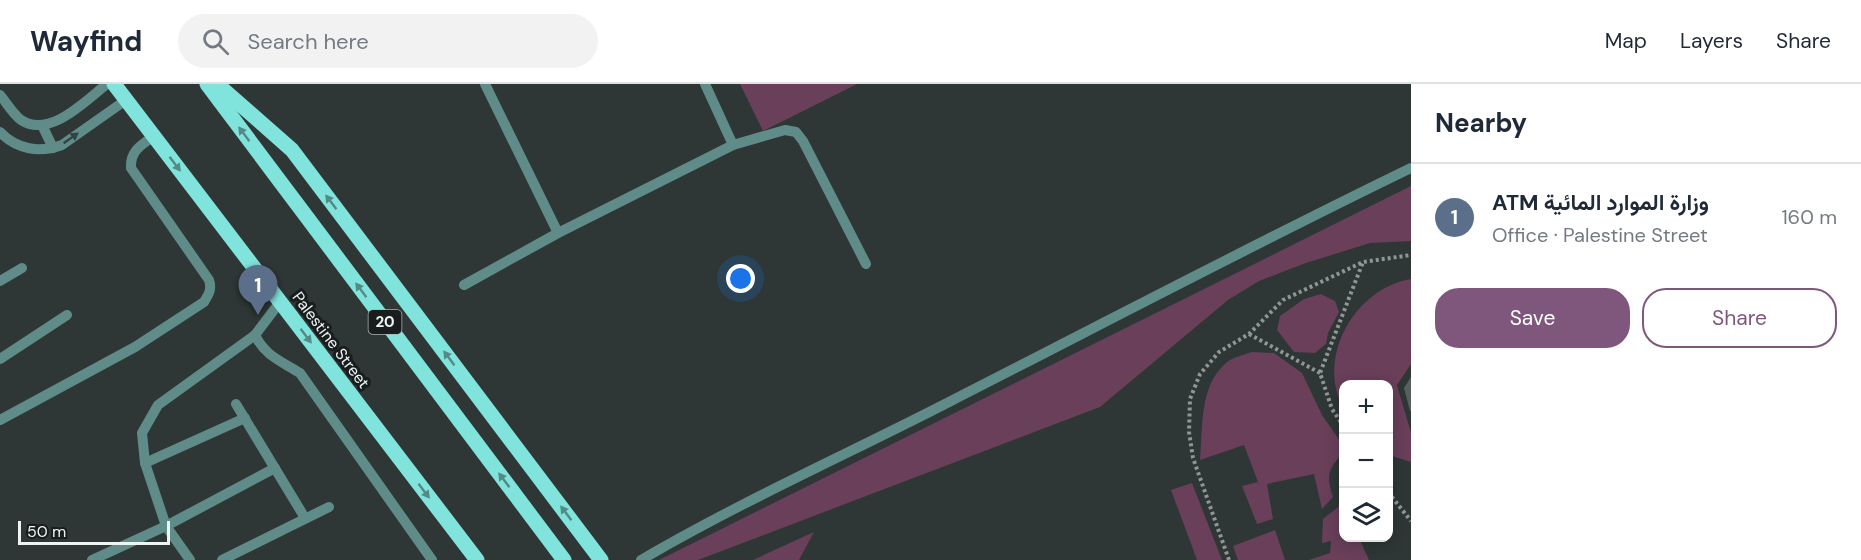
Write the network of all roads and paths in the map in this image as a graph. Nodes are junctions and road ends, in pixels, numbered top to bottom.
1 (106, 84) edge
2 (114, 84) edge
3 (207, 84) edge
4 (217, 84) edge
5 (485, 84) edge
6 (705, 84) edge
7 (0, 95) edge
8 (126, 100) junction
9 (42, 124) junction
10 (0, 132) edge
11 (154, 136) junction
12 (733, 145) junction
13 (52, 148) junction
14 (1411, 168) edge
15 (558, 233) junction
16 (1411, 255) edge
17 (1363, 262) junction
18 (866, 264) dead end
19 (22, 268) dead end
20 (0, 281) edge
21 (464, 285) dead end
22 (280, 302) junction
23 (67, 315) dead end
24 (1249, 334) junction
25 (255, 335) junction
26 (0, 359) edge
27 (1320, 374) junction
28 (236, 404) dead end
29 (245, 418) junction
30 (0, 420) edge
31 (1339, 420) edge
32 (145, 463) junction
33 (275, 468) junction
34 (1393, 497) edge
35 (328, 507) dead end
36 (305, 518) junction
37 (1411, 521) edge
38 (166, 526) junction
39 (92, 560) edge
40 (190, 560) edge
41 (222, 560) edge
42 (432, 560) edge
43 (477, 560) edge
44 (564, 560) edge
45 (601, 560) edge
46 (641, 560) edge
47 (1229, 560) edge

1 - 9 lane
2 - 8 main road, Palestine Street
44 -> 3 main road, 20
45 -> 4 main road
5 - 15 lane
6 - 12 lane
7 - 9 lane
8 - 11 main road, Palestine Street
13 -> 8 lane
9 - 13 lane
10 - 13 lane
11 -> 22 main road, Palestine Street
11 - 30 lane
12 - 15 lane
12 - 18 lane
14 - 46 lane
15 - 21 lane
16 - 17 path
17 - 24 path
17 - 27 path
19 - 20 lane
22 - 25 lane
22 -> 43 main road, Palestine Street
23 - 26 lane
24 - 27 path
24 - 47 path
25 - 32 lane
25 - 42 lane
27 - 31 path
28 - 29 lane
29 - 32 lane
29 - 33 lane
32 - 38 lane
33 - 36 lane
33 - 38 lane
34 - 37 path
35 - 36 lane
36 - 41 lane
38 - 39 lane
38 - 40 lane

